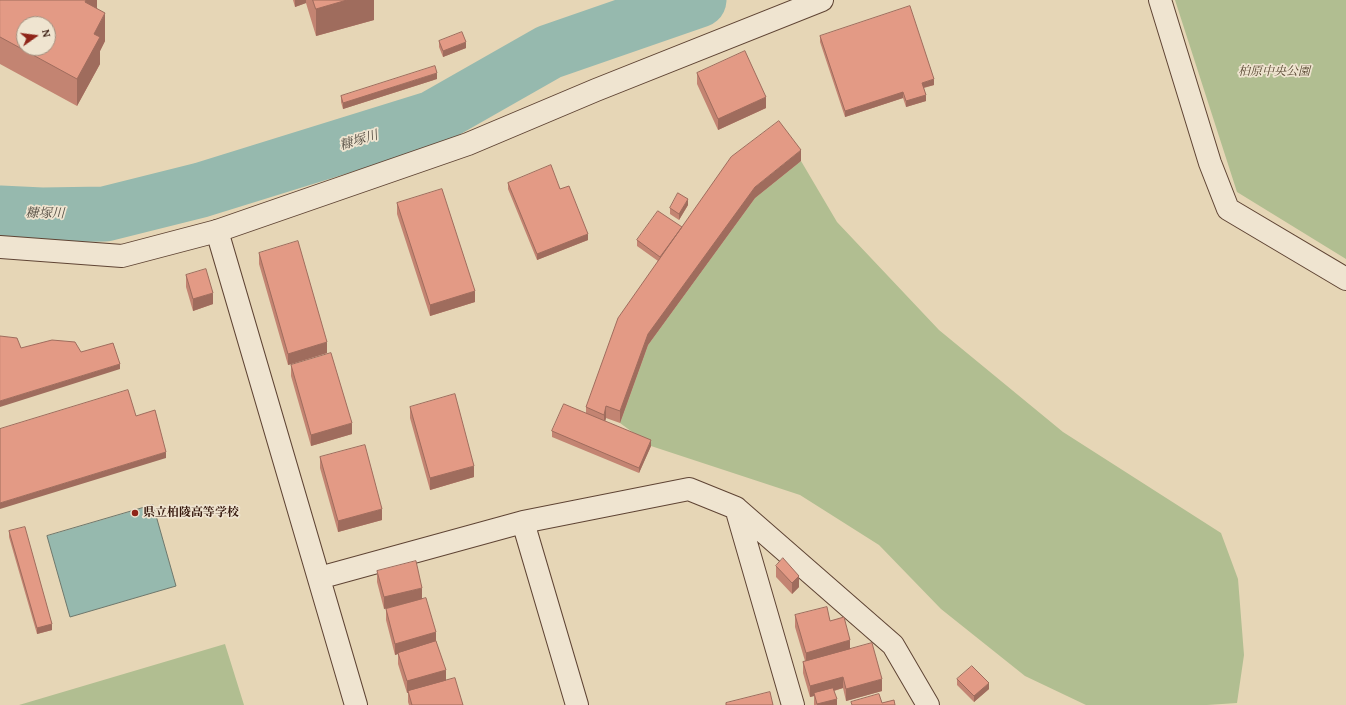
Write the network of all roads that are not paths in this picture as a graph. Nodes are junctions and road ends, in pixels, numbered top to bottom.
1 (822, 0) edge
2 (1160, 0) edge
3 (217, 231) junction
4 (0, 247) edge
5 (1346, 280) edge
6 (736, 508) junction
7 (523, 522) junction
8 (319, 578) junction
9 (356, 705) edge
10 (577, 705) edge
11 (793, 705) edge
12 (928, 705) edge

1 - 3 street
2 - 5 street
3 - 4 street
3 - 8 street
6 - 7 street
6 - 11 street
6 - 12 street
7 - 8 street
7 - 10 street
8 - 9 street

